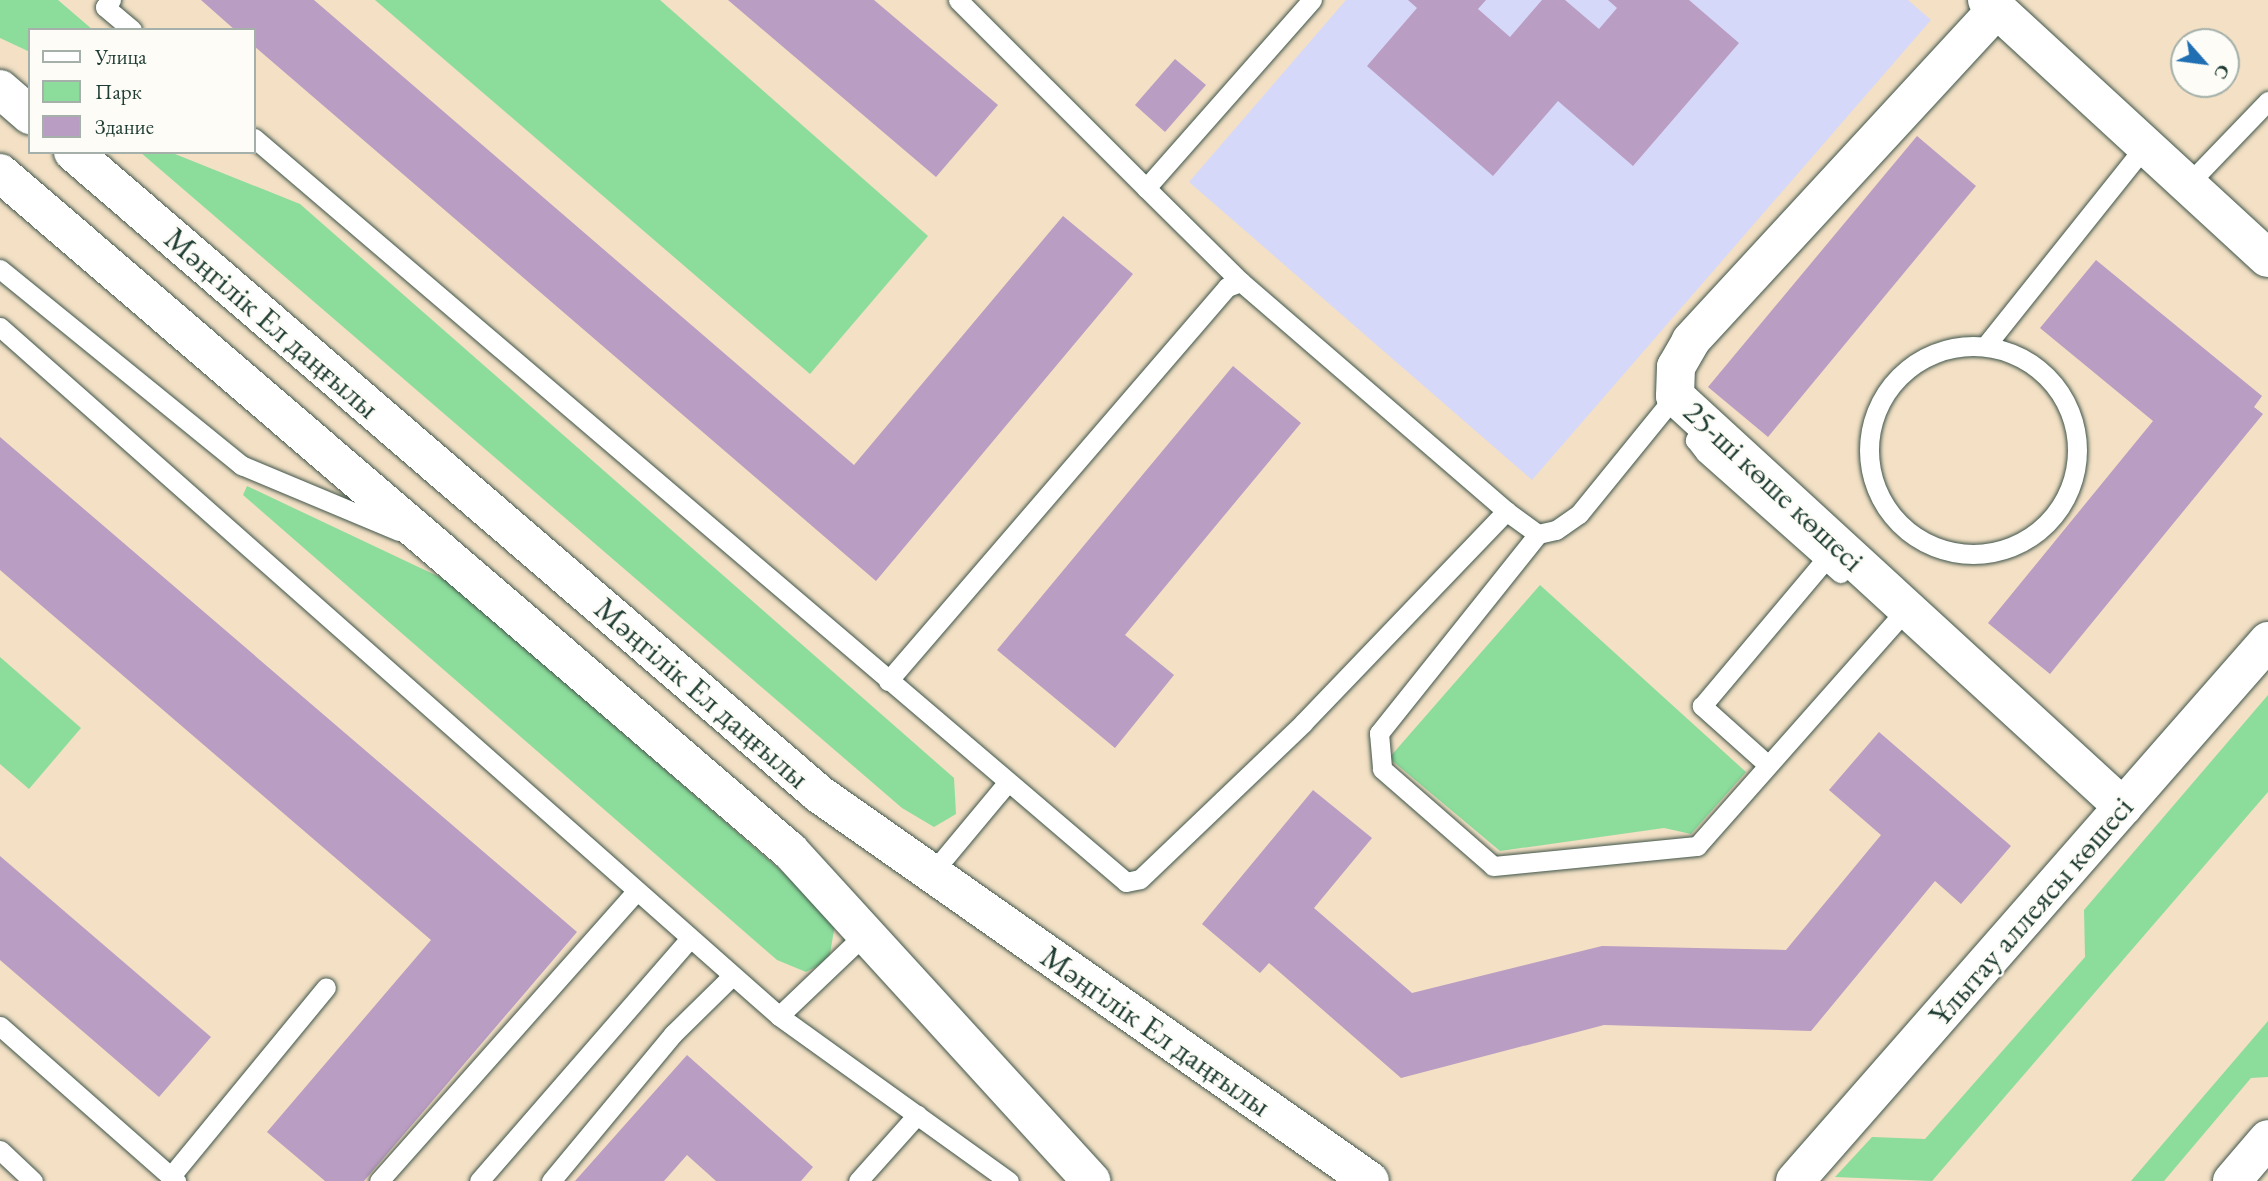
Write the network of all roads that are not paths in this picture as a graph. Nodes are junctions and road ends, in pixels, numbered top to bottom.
1 (111, 0) edge
2 (958, 0) edge
3 (1312, 0) edge
4 (1996, 4) edge
5 (130, 28) edge
6 (0, 79) edge
7 (28, 86) edge
8 (0, 89) edge
9 (2268, 101) edge
10 (28, 113) edge
11 (256, 140) edge
12 (2146, 145) junction
13 (75, 154) edge
14 (0, 173) edge
15 (2189, 183) junction
16 (1146, 188) junction
17 (2268, 258) edge
18 (0, 269) edge
19 (1241, 282) junction
20 (0, 327) edge
21 (1987, 344) junction
22 (1675, 396) junction
23 (1703, 422) junction
24 (1506, 512) junction
25 (1538, 534) junction
26 (434, 545) junction
27 (1825, 560) junction
28 (1895, 622) junction
29 (2268, 641) edge
30 (888, 681) junction
31 (2034, 726) junction
32 (1768, 765) junction
33 (1007, 783) junction
34 (2123, 807) junction
35 (932, 873) junction
36 (636, 892) junction
37 (866, 934) junction
38 (689, 939) junction
39 (731, 977) junction
40 (326, 987) dead end
41 (779, 1016) junction
42 (0, 1026) edge
43 (916, 1115) junction
44 (2268, 1139) edge
45 (0, 1150) edge
46 (174, 1179) edge
47 (33, 1181) edge
48 (379, 1181) edge
49 (479, 1181) edge
50 (551, 1181) edge
51 (858, 1181) edge
52 (1009, 1181) edge
53 (1091, 1181) edge
54 (1370, 1181) edge
55 (1795, 1181) edge
56 (2232, 1181) edge

1 - 5 lane
2 - 16 lane
3 - 16 lane
4 - 12 main road
4 - 22 main road, 25-ші көше көшесі
6 - 7 lane
8 - 10 main road
9 - 15 lane
11 - 30 lane
12 - 15 main road
12 - 21 lane
13 - 35 main road, Мәңгілік Ел даңғылы
14 - 26 main road, Мәңгілік Ел даңғылы
15 - 17 main road
16 - 19 lane
18 - 26 lane
19 - 24 lane
19 - 30 lane
20 - 36 lane
21 - 21 lane
22 - 23 main road, 25-ші көше көшесі
22 - 25 lane
23 - 27 lane
23 - 31 main road, 25-ші көше көшесі
24 - 25 lane
24 - 33 lane
25 - 32 lane
26 - 37 main road, Мәңгілік Ел даңғылы
27 - 28 lane
27 - 32 lane
28 - 31 lane
28 - 32 lane
29 - 34 main road, Ұлытау аллеясы көшесі
30 - 33 lane
31 - 34 main road, 25-ші көше көшесі
33 - 35 lane
34 - 55 main road, Ұлытау аллеясы көшесі
35 - 54 main road, Мәңгілік Ел даңғылы
36 - 38 lane
36 - 48 lane
37 - 41 lane
37 - 53 main road, Мәңгілік Ел даңғылы
38 - 39 lane
38 - 49 lane
39 - 41 lane
39 - 50 lane
40 - 46 lane
41 - 43 lane
42 - 46 lane
43 - 51 lane
43 - 52 lane
44 - 56 main road
45 - 47 lane

